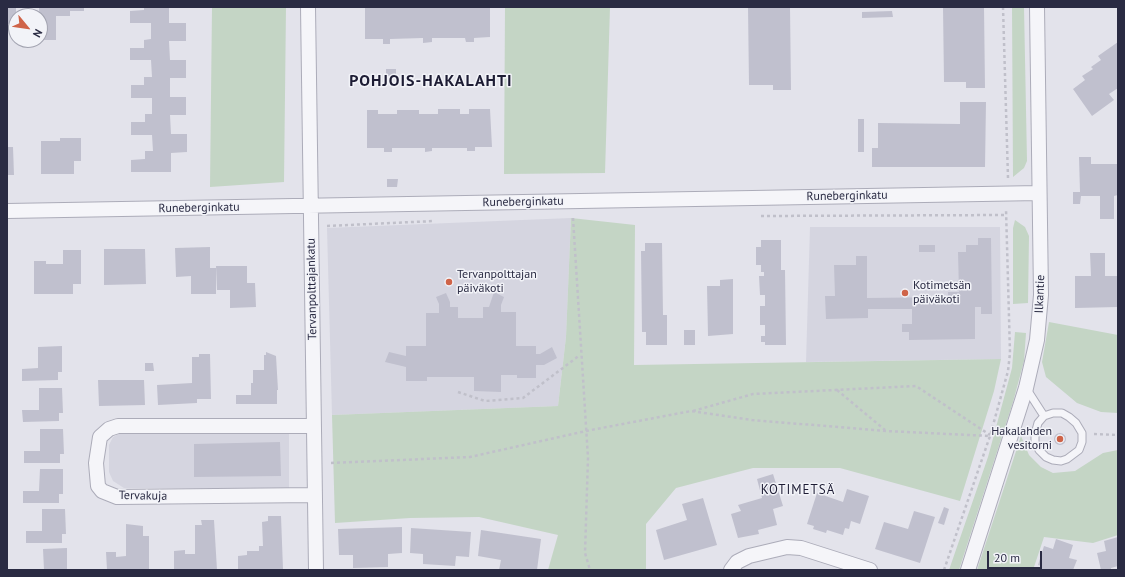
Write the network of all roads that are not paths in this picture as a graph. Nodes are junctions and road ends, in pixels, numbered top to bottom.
1 (308, 7) edge
2 (1037, 7) edge
3 (1039, 193) junction
4 (311, 206) junction
5 (7, 211) edge
6 (1026, 388) junction
7 (1044, 416) junction
8 (314, 426) junction
9 (315, 495) junction
10 (316, 570) edge
11 (731, 570) edge
12 (870, 570) edge
13 (968, 570) edge

1 - 4 street, Tervanpolttajankatu
2 - 3 street, Ilkantie
3 - 4 street, Runeberginkatu
3 - 6 street, Ilkantie
4 - 5 street, Runeberginkatu
4 - 8 street, Tervanpolttajankatu
6 - 7 lane
6 - 13 street, Ilkantie
7 - 7 lane
8 - 9 street, Tervanpolttajankatu
8 - 9 street, Tervakuja
9 - 10 street, Tervanpolttajankatu
11 - 12 street

